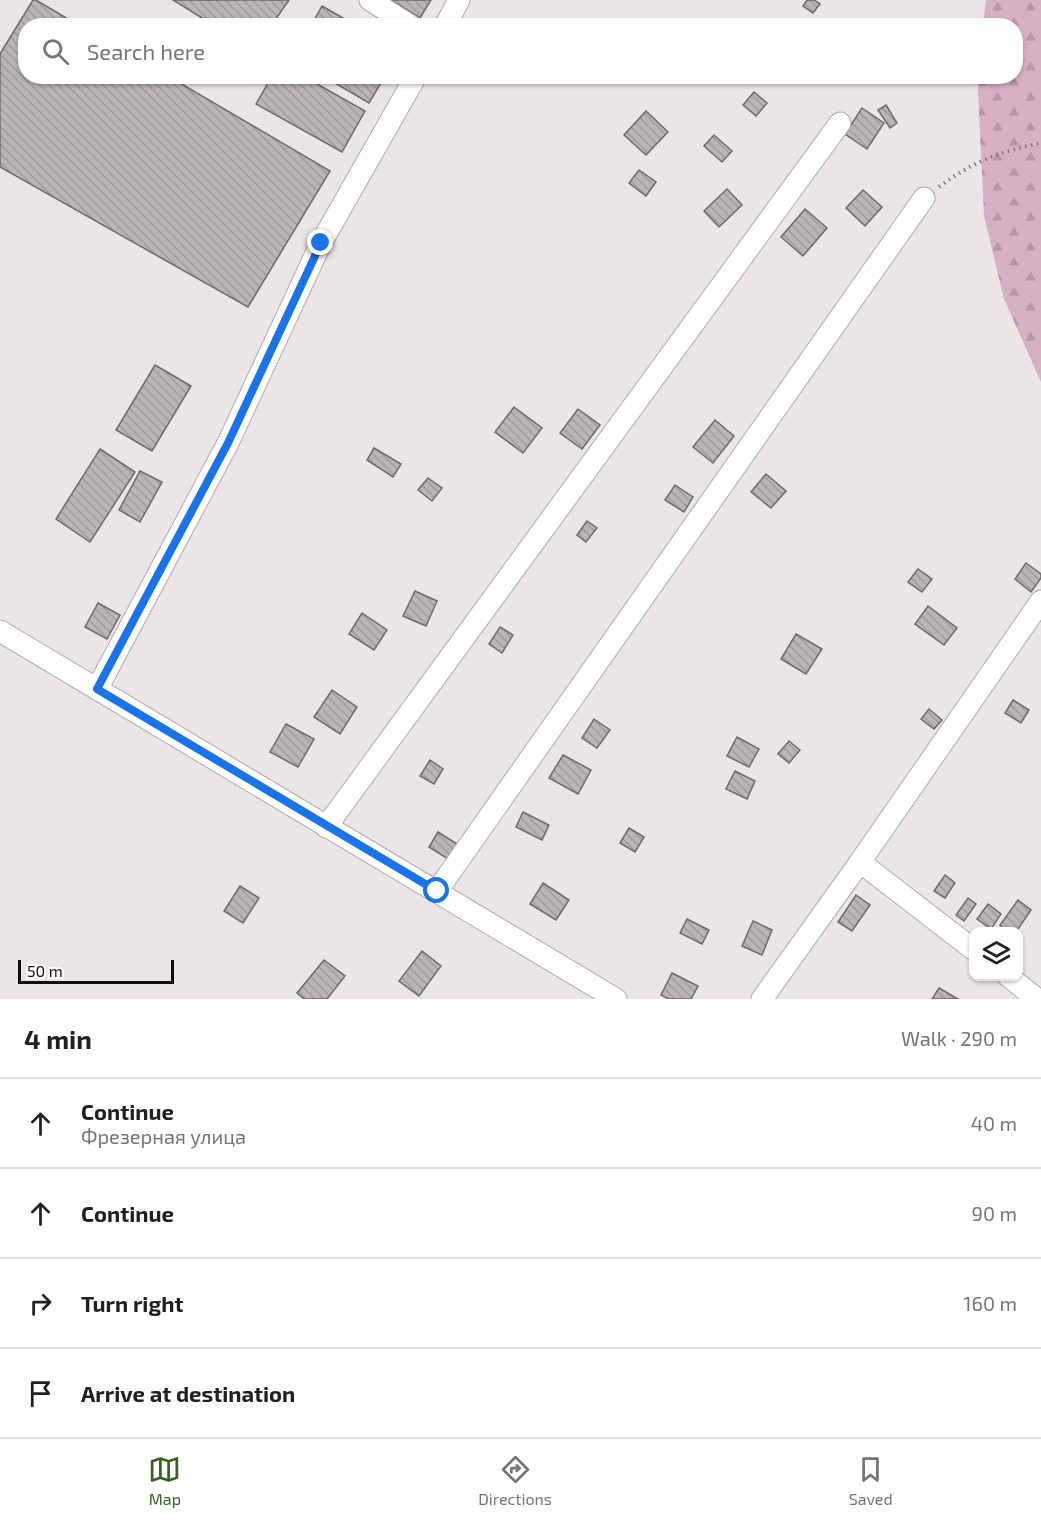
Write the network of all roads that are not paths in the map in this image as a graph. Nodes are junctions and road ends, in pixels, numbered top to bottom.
1 (370, 0) edge
2 (459, 0) edge
3 (398, 18) edge
4 (449, 18) edge
5 (411, 84) edge
6 (840, 123) dead end
7 (924, 198) road end
8 (1041, 601) edge
9 (0, 631) edge
10 (97, 689) junction
11 (326, 827) junction
12 (860, 862) junction
13 (437, 891) junction
14 (969, 946) edge
15 (1014, 981) edge
16 (616, 999) edge
17 (762, 999) edge
18 (1037, 999) edge

1 - 3 street
2 - 4 street
5 - 10 street
6 - 11 street
7 - 13 street
8 - 12 street
9 - 10 street
10 - 11 street
11 - 13 street
12 - 14 street
12 - 17 street
13 - 16 street
15 - 18 street

